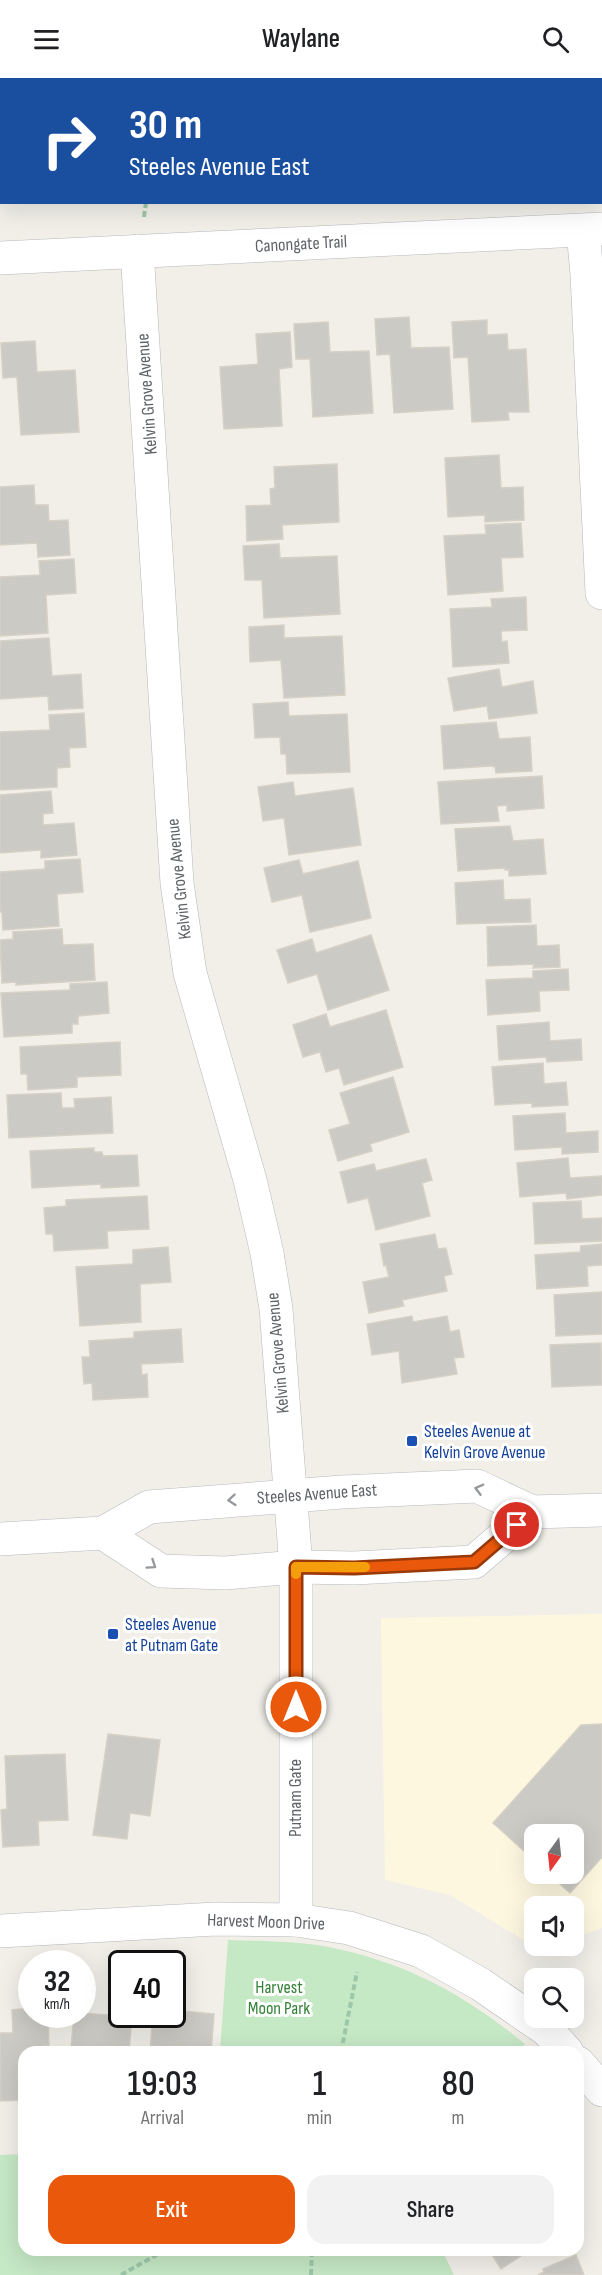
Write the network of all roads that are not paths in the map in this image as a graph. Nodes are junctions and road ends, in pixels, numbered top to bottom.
1 (593, 230) edge
2 (137, 251) junction
3 (0, 258) edge
4 (602, 593) edge
5 (290, 1496) junction
6 (602, 1510) edge
7 (532, 1512) junction
8 (103, 1533) junction
9 (0, 1539) edge
10 (296, 1567) junction
11 (296, 1920) junction
12 (0, 1931) edge
13 (562, 2046) edge
14 (584, 2070) edge
15 (602, 2090) edge

1 - 2 street, Canongate Trail
1 - 4 street
2 - 3 street, Canongate Trail
2 - 5 street, Kelvin Grove Avenue
7 -> 5 street, Steeles Avenue East
5 -> 8 street, Steeles Avenue East
5 - 10 street, Kelvin Grove Avenue
6 - 7 street, Steeles Avenue East
7 - 10 street
8 - 9 street, Steeles Avenue East
8 -> 10 street
10 - 11 street, Putnam Gate
11 - 12 street, Harvest Moon Drive
11 - 13 street, Harvest Moon Drive
14 - 15 street

